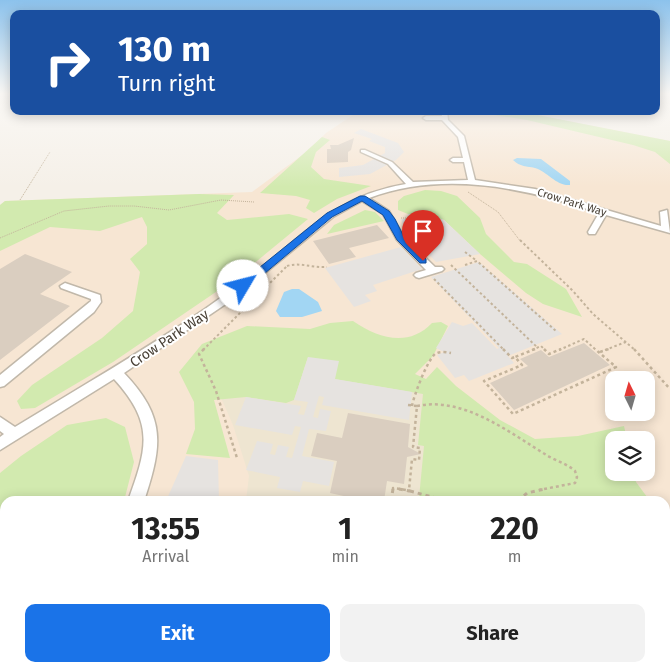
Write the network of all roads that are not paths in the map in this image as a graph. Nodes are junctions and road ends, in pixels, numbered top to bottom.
1 (452, 124) edge
2 (362, 151) dead end
3 (453, 160) dead end
4 (467, 160) junction
5 (472, 182) junction
6 (411, 185) junction
7 (363, 198) junction
8 (604, 212) junction
9 (664, 212) dead end
10 (668, 230) edge
11 (592, 232) dead end
12 (430, 272) road end
13 (65, 286) dead end
14 (116, 373) junction
15 (0, 382) edge
16 (0, 423) edge
17 (14, 435) junction
18 (0, 444) edge
19 (138, 496) edge

1 - 4 street
2 - 6 street
3 - 4 street
4 - 5 street
5 - 6 street, Crow Park Way
5 - 8 street, Crow Park Way
6 - 7 street, Crow Park Way
7 - 12 street
7 - 14 street, Crow Park Way
8 - 10 street, Crow Park Way
8 - 11 street
9 - 10 street
13 - 15 street
14 - 17 street, Crow Park Way
14 - 19 street
16 - 17 street
17 - 18 street, Crow Park Way

